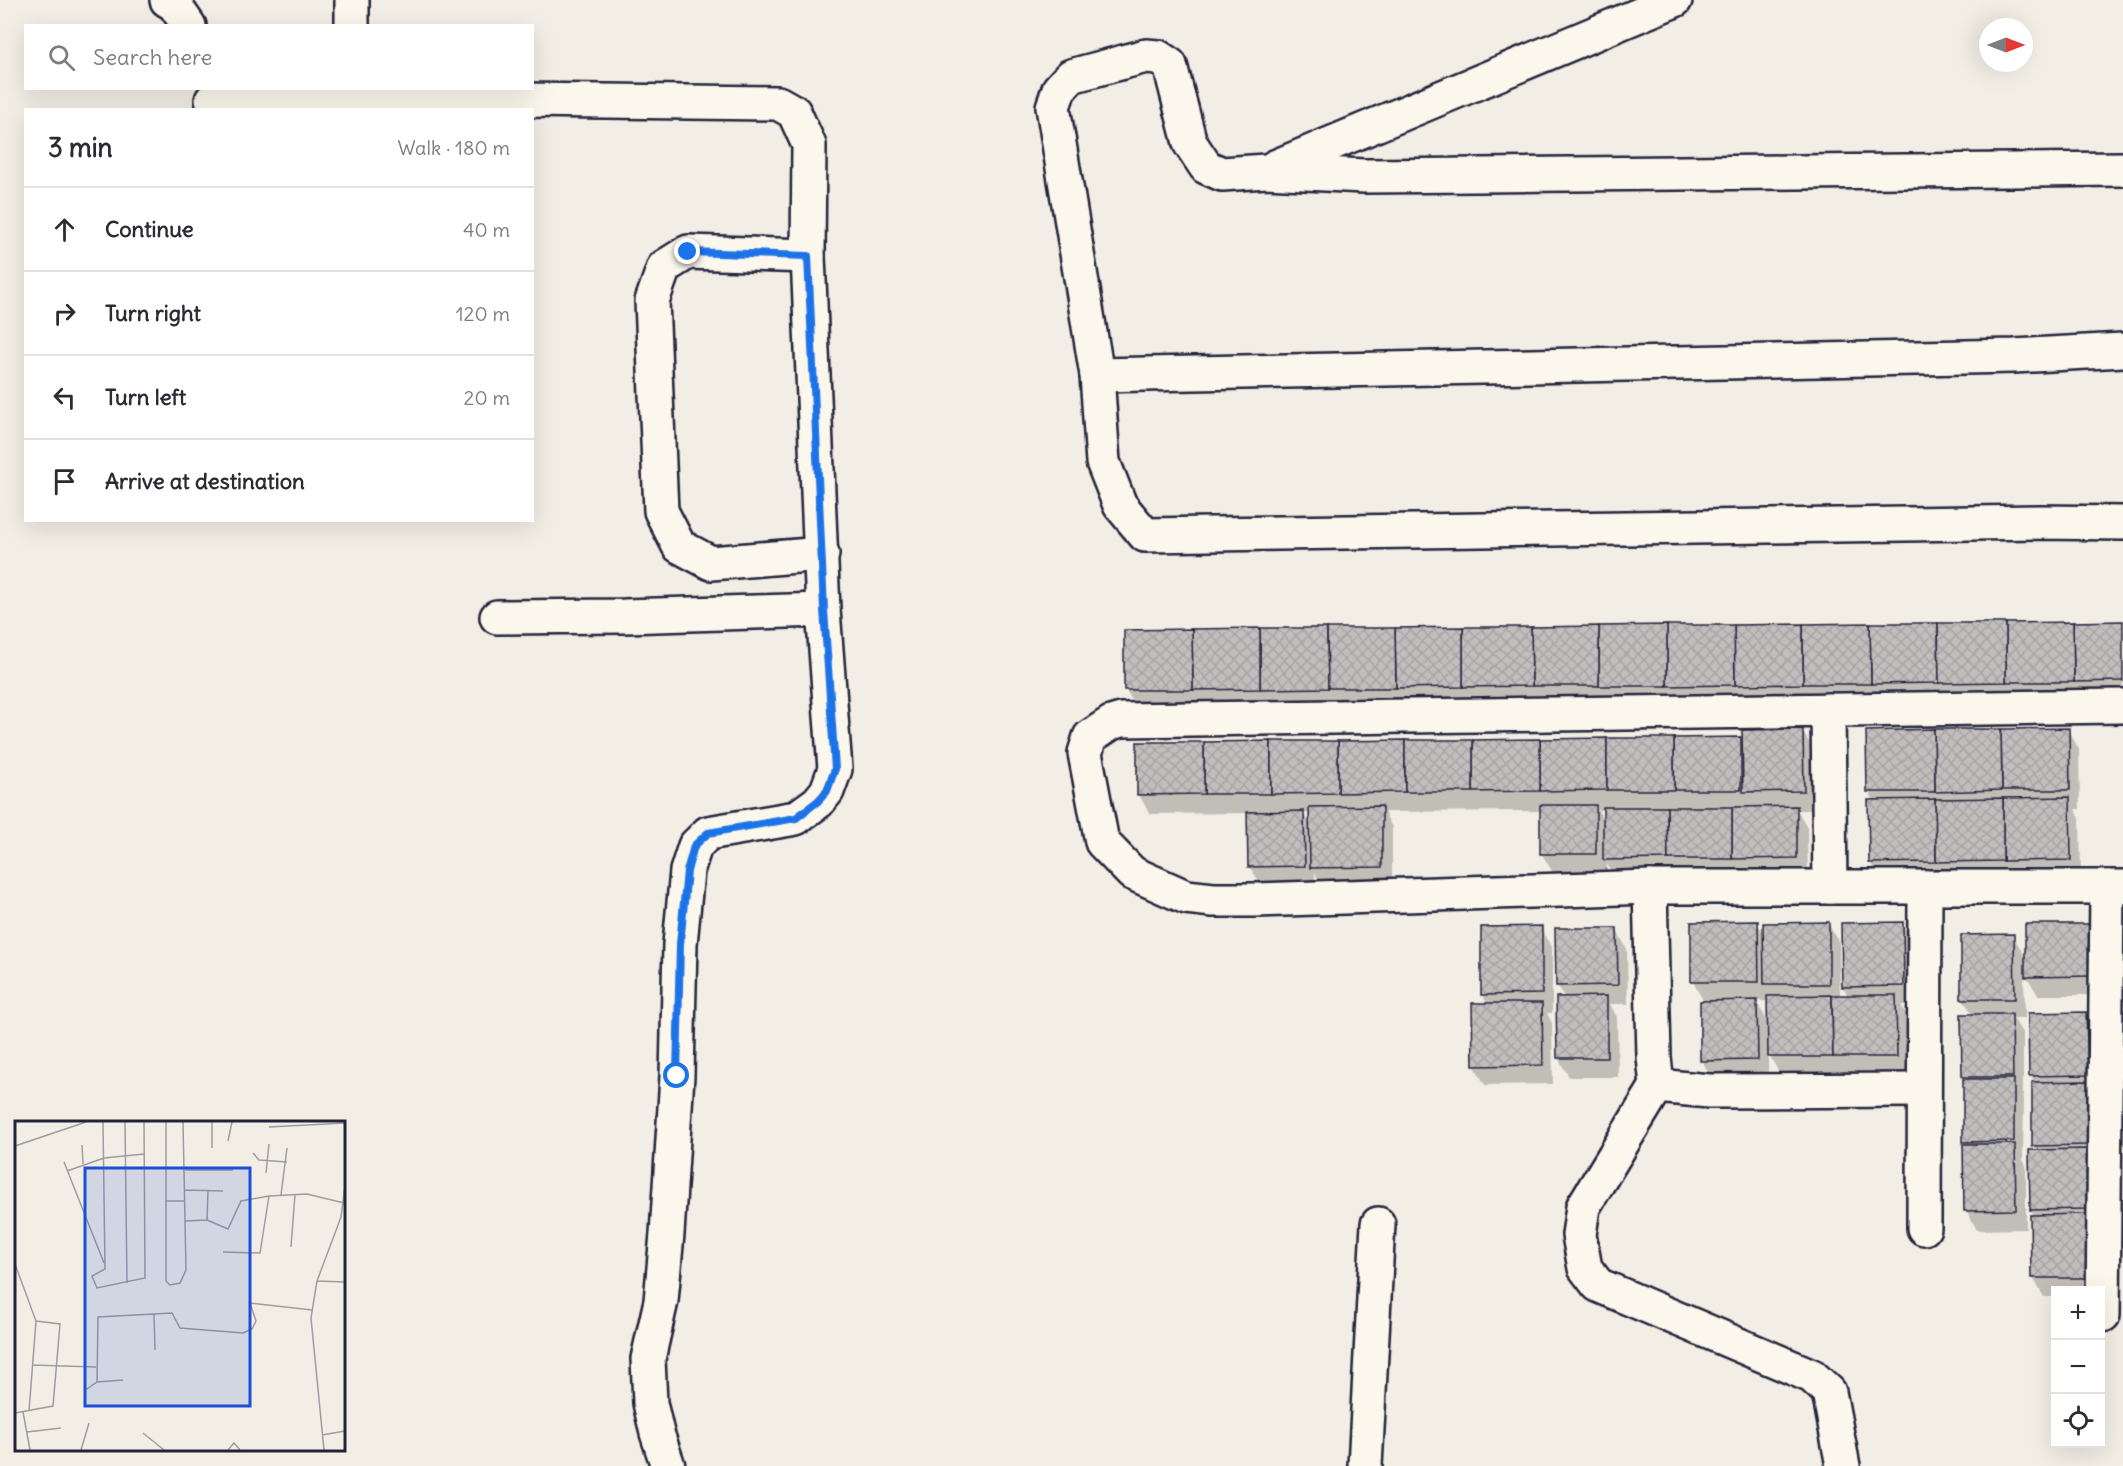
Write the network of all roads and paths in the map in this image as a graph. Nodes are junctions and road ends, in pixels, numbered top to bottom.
1 (166, 0) edge
2 (352, 0) edge
3 (1675, 0) edge
4 (188, 24) edge
5 (352, 24) edge
6 (353, 93) edge
7 (211, 99) edge
8 (2123, 169) edge
9 (1266, 171) junction
10 (808, 256) junction
11 (2123, 350) edge
12 (1097, 375) junction
13 (2123, 523) edge
14 (822, 554) junction
15 (824, 610) junction
16 (497, 617) dead end
17 (2123, 706) edge
18 (1828, 710) junction
19 (1650, 887) junction
20 (1830, 887) junction
21 (1925, 887) junction
22 (2115, 887) edge
23 (1657, 1086) junction
24 (1923, 1090) junction
25 (1378, 1224) dead end
26 (1924, 1228) dead end
27 (2104, 1286) edge
28 (668, 1466) edge
29 (1365, 1466) edge
30 (1843, 1466) edge

1 - 4 street
2 - 5 street
3 - 9 street
6 - 7 street
6 - 10 street
8 - 9 street
9 - 12 street
10 - 14 street
10 - 14 street
11 - 12 street
12 - 13 street
14 - 15 street
15 - 16 street
15 - 28 street
17 - 18 street
18 - 19 street
18 - 20 street
19 - 20 street
19 - 23 street
20 - 21 street
21 - 22 street
21 - 24 street
22 - 27 street
23 - 24 street
23 - 30 street
24 - 26 street
25 - 29 street

